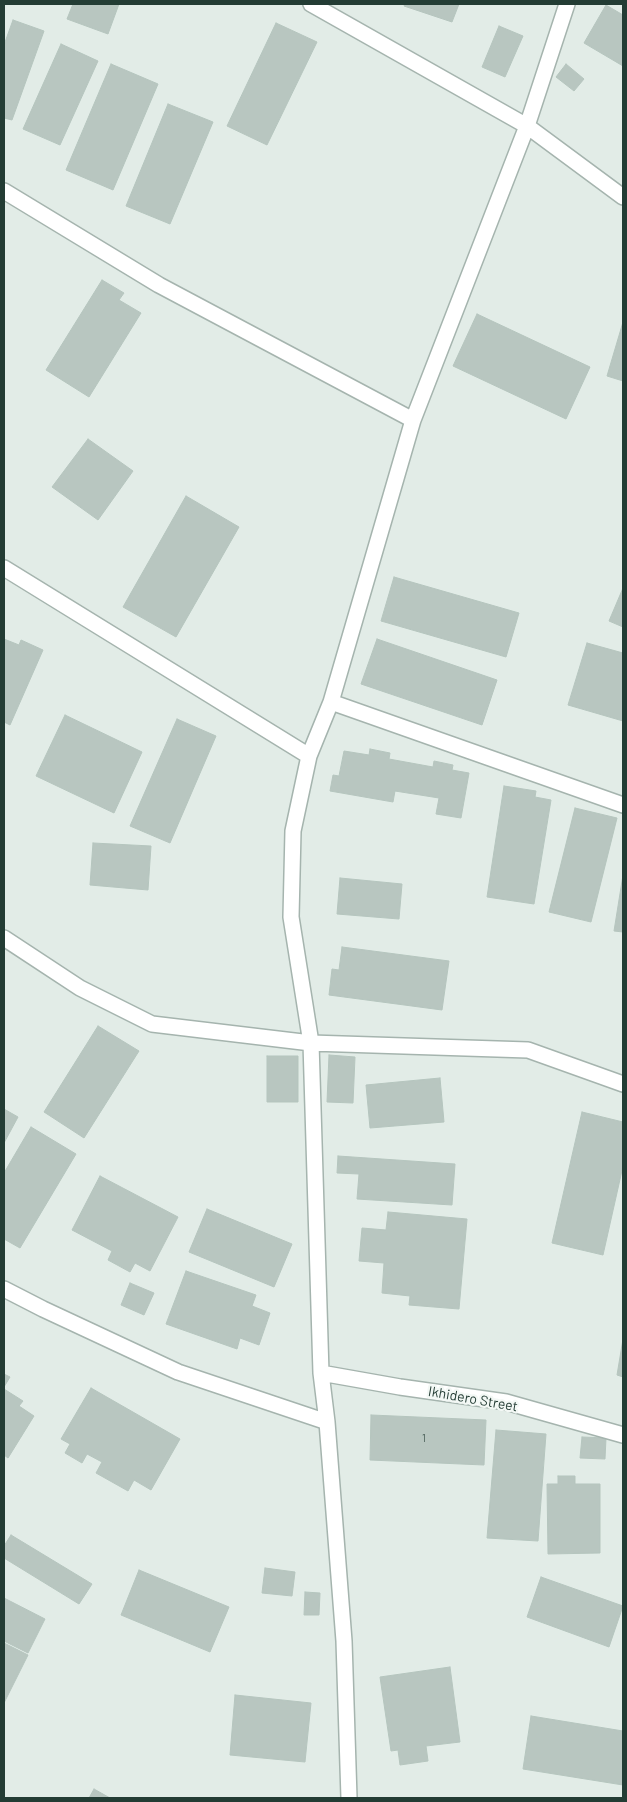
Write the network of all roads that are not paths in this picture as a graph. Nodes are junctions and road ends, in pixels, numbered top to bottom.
1 (311, 4) edge
2 (567, 4) edge
3 (527, 126) junction
4 (4, 191) edge
5 (623, 197) edge
6 (413, 420) junction
7 (4, 568) edge
8 (331, 702) junction
9 (309, 756) junction
10 (623, 805) edge
11 (4, 938) edge
12 (311, 1044) junction
13 (623, 1084) edge
14 (4, 1289) edge
15 (321, 1373) junction
16 (327, 1422) junction
17 (623, 1435) edge
18 (349, 1798) edge

1 - 3 street
2 - 3 street
3 - 5 street
3 - 6 street
4 - 6 street
6 - 8 street
7 - 9 street
8 - 9 street
8 - 10 street
9 - 12 street
11 - 12 street
12 - 13 street
12 - 15 street
14 - 16 street
15 - 16 street
15 - 17 street, Ikhidero Street
16 - 18 street

